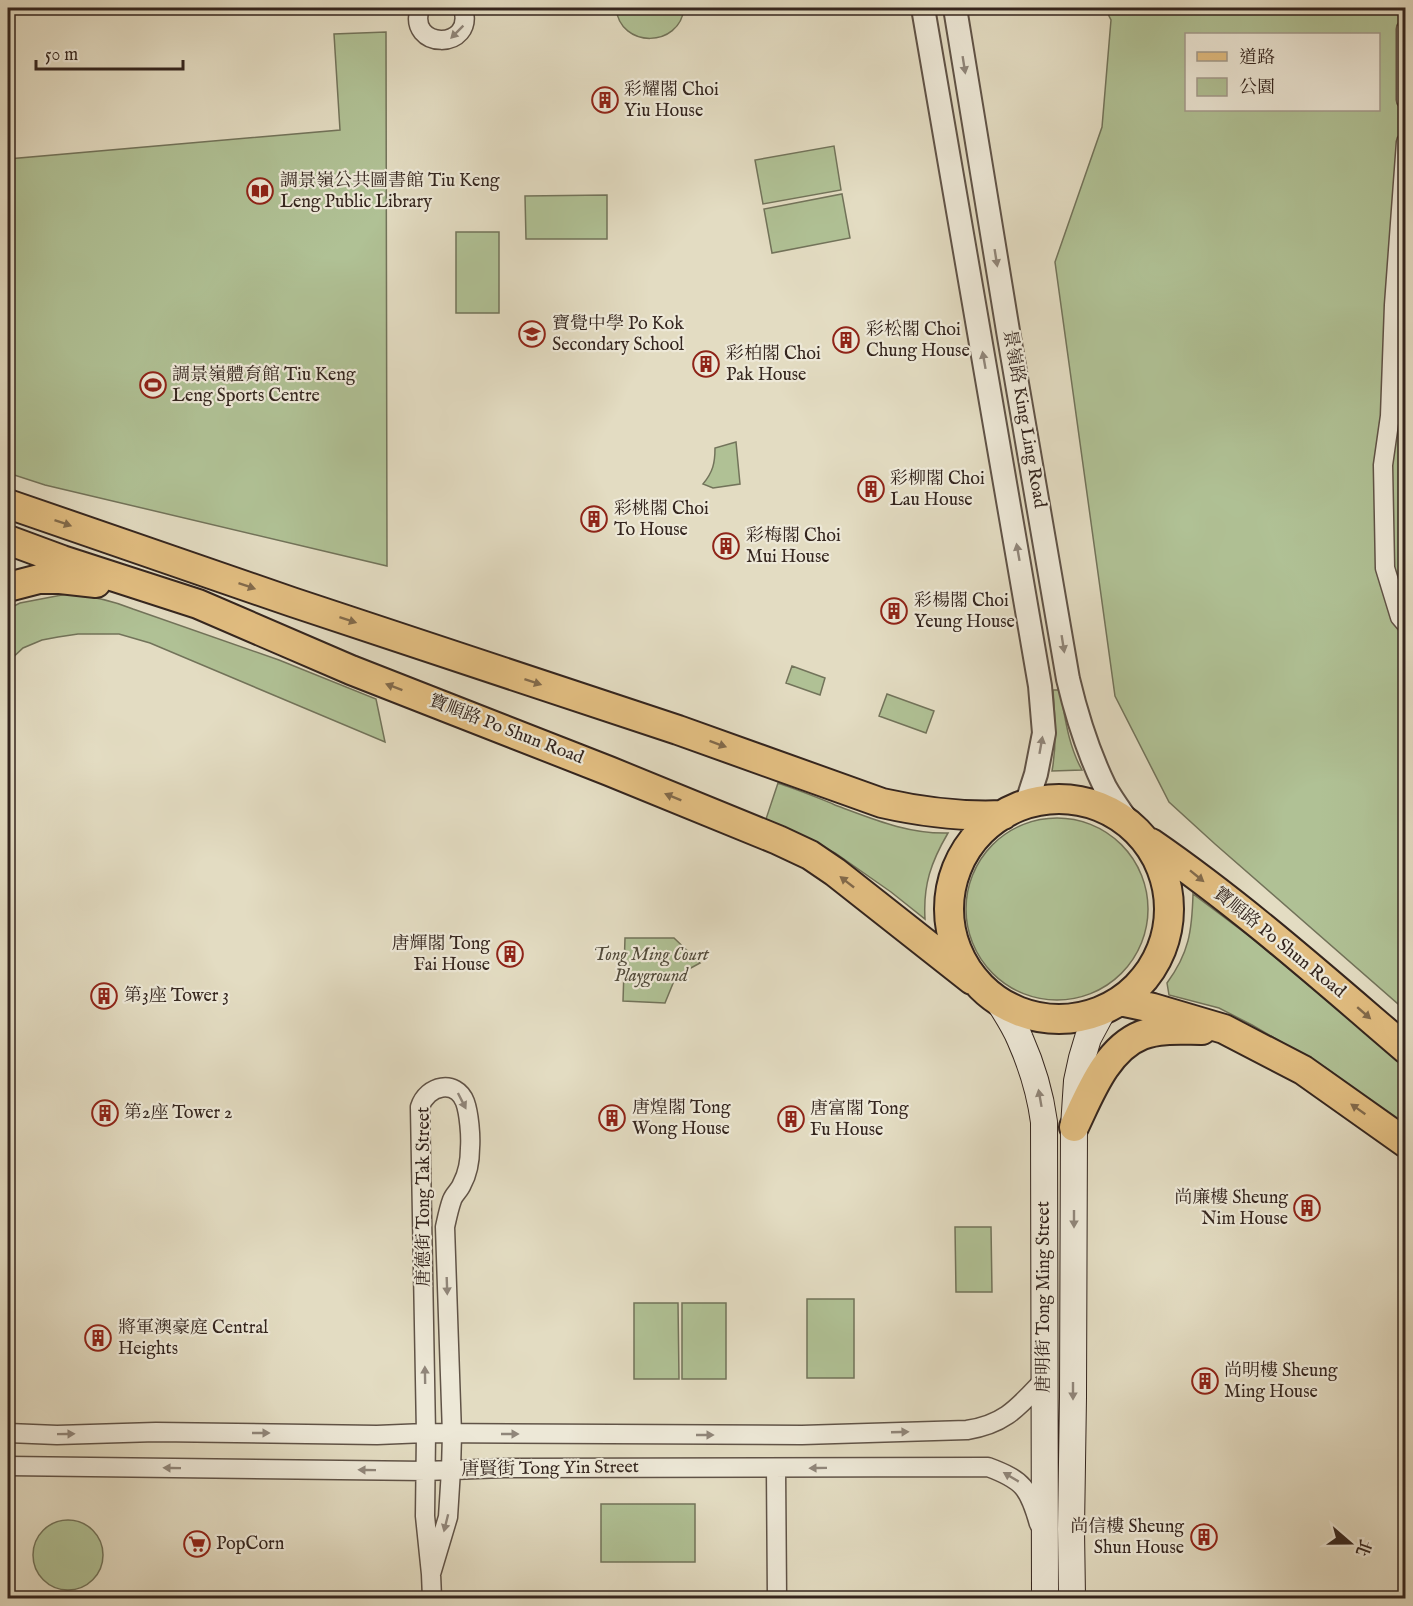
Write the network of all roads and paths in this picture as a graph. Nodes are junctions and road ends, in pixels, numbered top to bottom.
1 (420, 8) edge
2 (463, 8) edge
3 (923, 8) edge
4 (955, 8) edge
5 (1406, 29) edge
6 (1406, 100) edge
7 (1406, 142) edge
8 (8, 504) edge
9 (8, 540) edge
10 (8, 586) edge
11 (198, 604) junction
12 (1406, 624) edge
13 (1015, 809) junction
14 (1126, 819) junction
15 (1149, 842) junction
16 (972, 980) junction
17 (1001, 1005) junction
18 (1112, 1005) junction
19 (1224, 1029) junction
20 (1406, 1049) edge
21 (1074, 1127) junction
22 (1406, 1143) edge
23 (1044, 1380) junction
24 (8, 1432) edge
25 (426, 1433) junction
26 (452, 1434) junction
27 (8, 1466) edge
28 (776, 1468) junction
29 (451, 1470) junction
30 (426, 1471) junction
31 (1044, 1546) junction
32 (431, 1574) junction
33 (432, 1599) edge
34 (777, 1599) edge
35 (1044, 1599) edge
36 (1072, 1599) edge

2 -> 1 street
13 -> 3 street, 景嶺路 King Ling Road
4 -> 14 street, 景嶺路 King Ling Road
5 - 6 street
7 - 12 street
8 -> 13 main road
9 - 11 main road, 寶順路 Po Shun Road
10 - 11 main road
16 -> 11 main road, 寶順路 Po Shun Road
13 - 14 main road
13 - 16 main road
14 - 15 main road
15 - 18 main road
15 -> 20 main road, 寶順路 Po Shun Road
16 - 17 main road, 寶順路 Po Shun Road
17 - 18 main road, 寶順路 Po Shun Road
23 -> 17 main road, 唐明街 Tong Ming Street
18 - 19 main road
18 - 21 main road, 唐明街 Tong Ming Street
19 - 21 main road
22 -> 19 main road
21 -> 36 main road, 唐明街 Tong Ming Street
26 -> 23 street, 唐賢街 Tong Yin Street
23 - 31 main road, 唐明街 Tong Ming Street
24 -> 25 street, 唐賢街 Tong Yin Street
25 - 26 street, 唐賢街 Tong Yin Street
25 -> 26 street, 唐德街 Tong Tak Street
25 - 30 street, 唐德街 Tong Tak Street
26 - 29 street, 唐德街 Tong Tak Street
30 -> 27 street, 唐賢街 Tong Yin Street
28 - 29 street, 唐賢街 Tong Yin Street
31 -> 28 street, 唐賢街 Tong Yin Street
28 - 34 street
29 - 30 street, 唐賢街 Tong Yin Street
29 -> 32 street, 唐德街 Tong Tak Street
30 - 32 street, 唐德街 Tong Tak Street
31 - 35 main road, 唐明街 Tong Ming Street
32 - 33 street, 唐德街 Tong Tak Street

